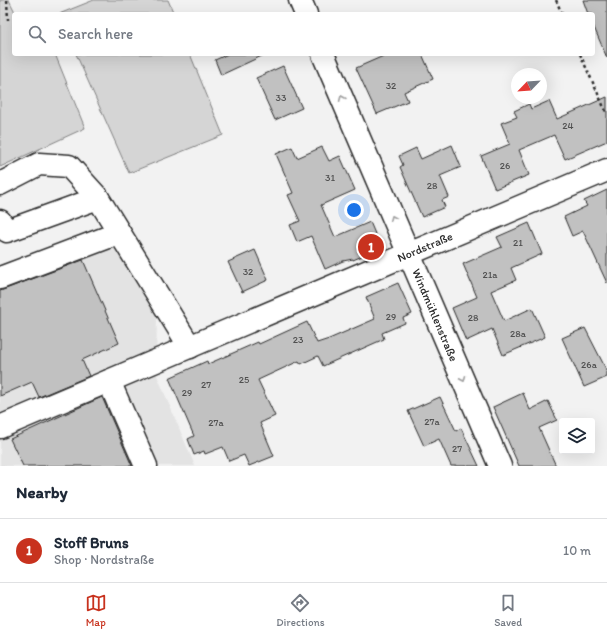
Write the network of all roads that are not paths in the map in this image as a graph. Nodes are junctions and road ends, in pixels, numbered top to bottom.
1 (300, 0) edge
2 (305, 12) edge
3 (324, 56) edge
4 (607, 170) edge
5 (0, 184) edge
6 (98, 198) junction
7 (2, 228) edge
8 (119, 233) junction
9 (409, 254) junction
10 (0, 278) edge
11 (190, 347) junction
12 (109, 381) junction
13 (0, 427) edge
14 (146, 466) edge
15 (500, 466) edge

1 - 2 street
9 -> 3 street, Windmühlenstraße
4 - 9 street, Nordstraße
5 - 6 street
6 - 7 street
6 - 8 street
8 - 10 street
8 - 11 street
9 - 11 street, Nordstraße
9 -> 15 street, Windmühlenstraße
11 - 12 street, Nordstraße
12 - 13 street, Nordstraße
12 - 14 street

